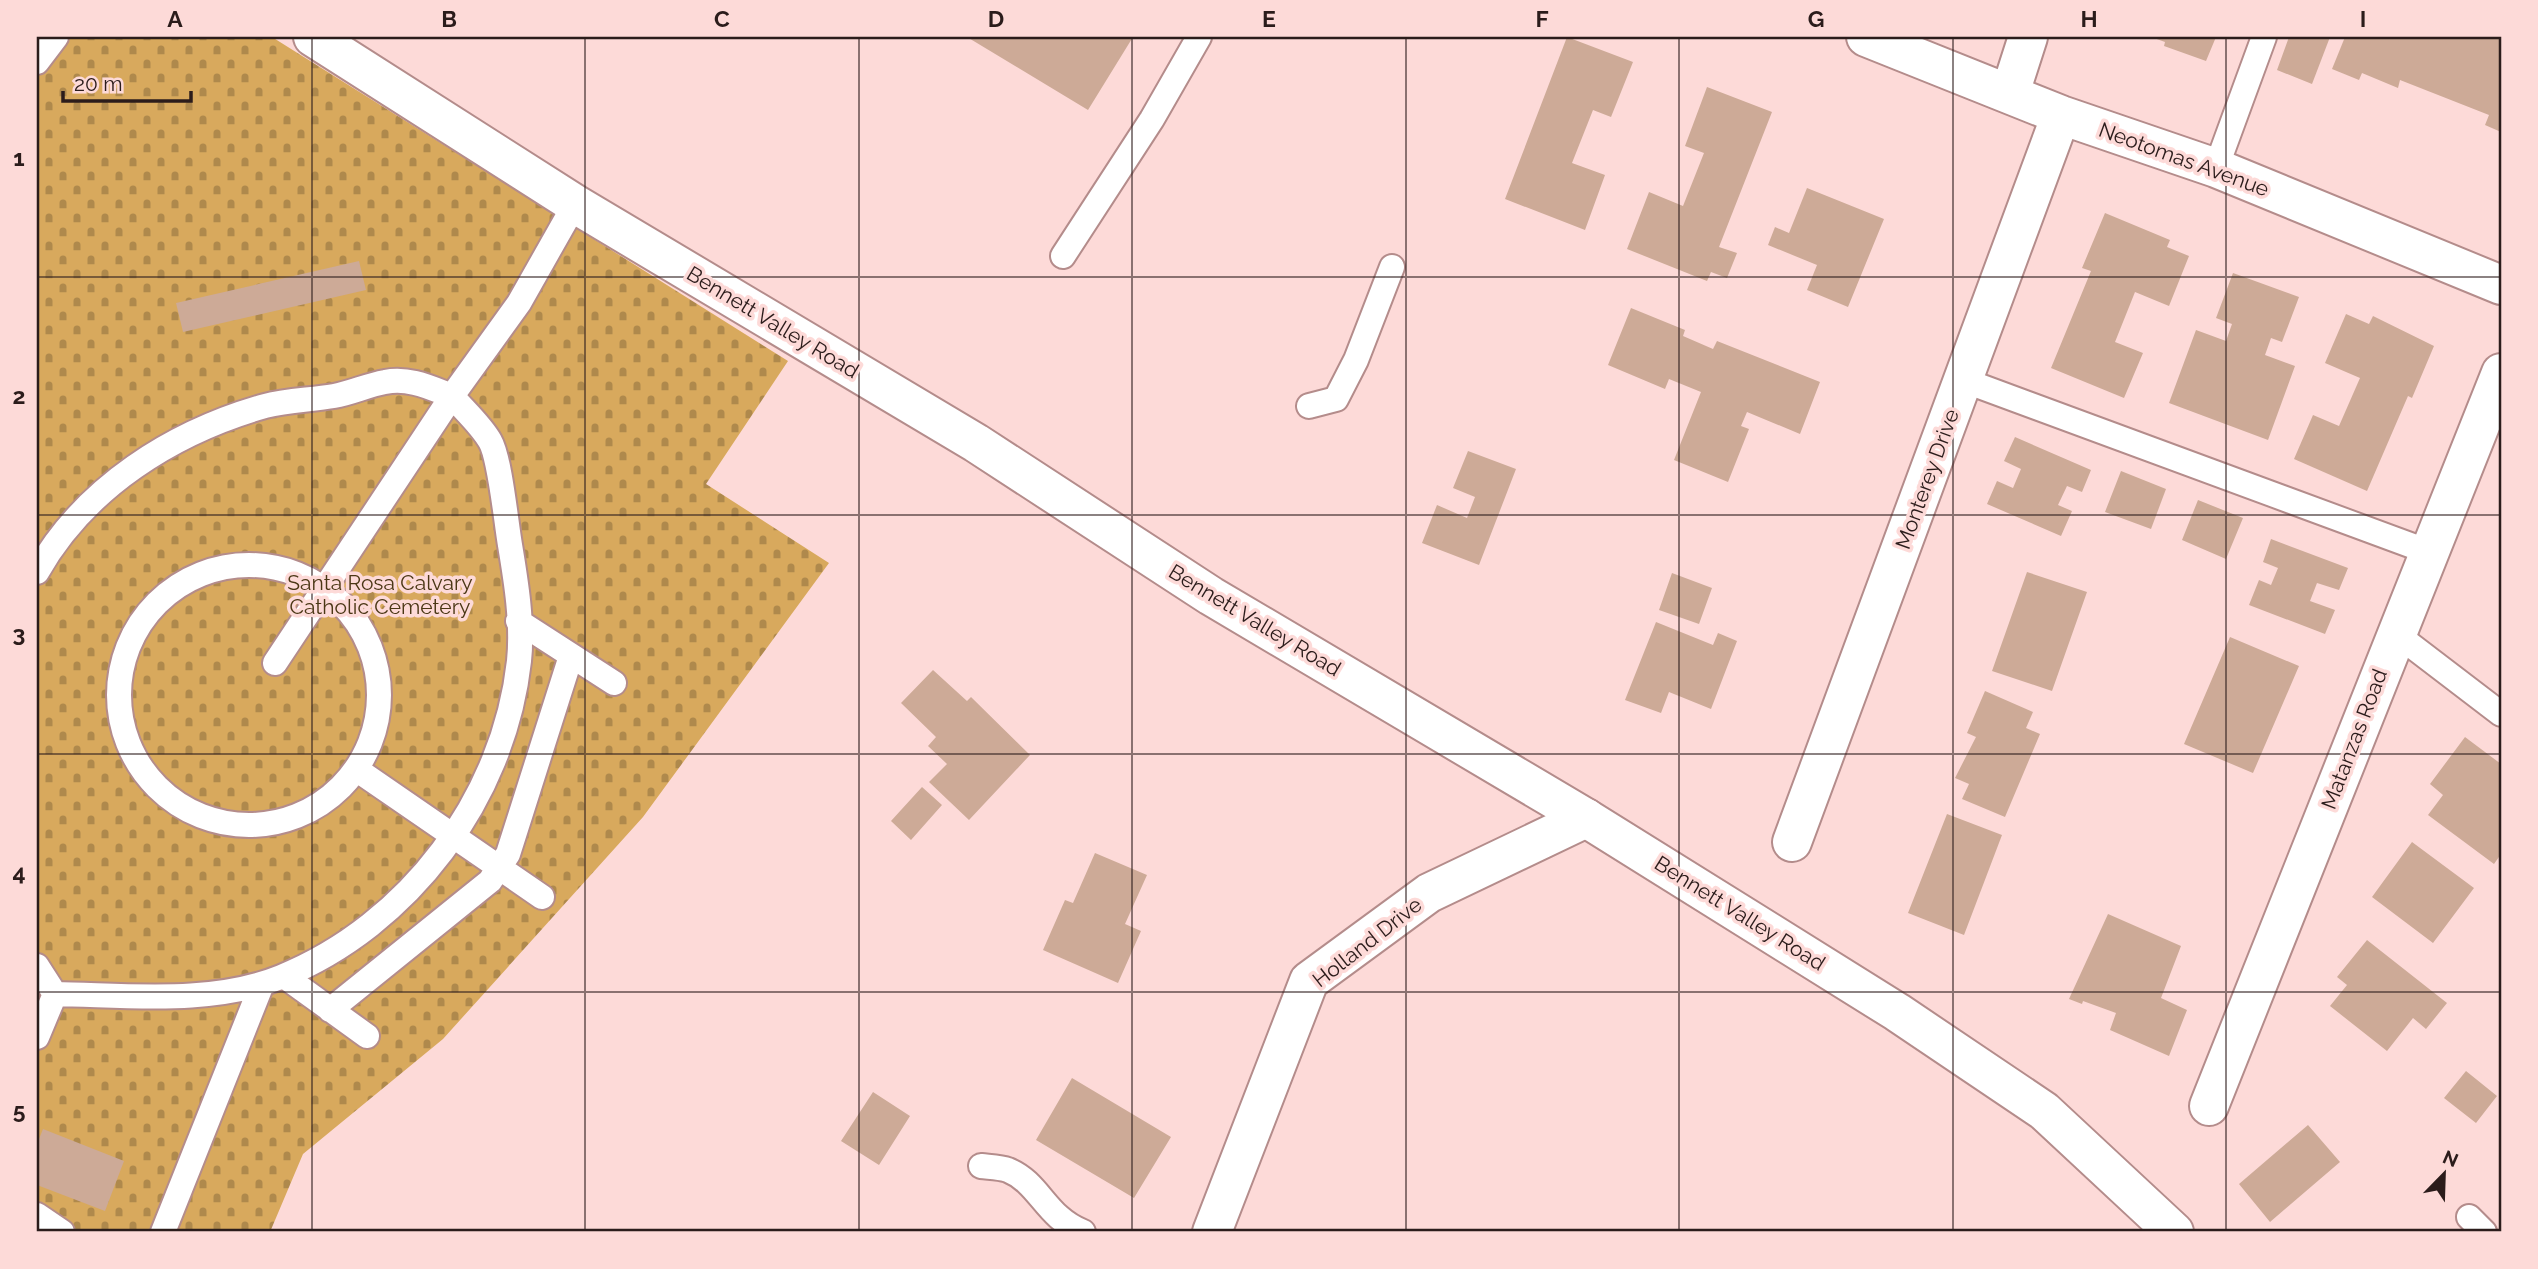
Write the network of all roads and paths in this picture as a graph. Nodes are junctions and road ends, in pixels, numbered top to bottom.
1 (56, 37) edge
2 (313, 37) edge
3 (1199, 37) edge
4 (1866, 37) edge
5 (2028, 37) edge
6 (2264, 37) edge
7 (37, 62) edge
8 (2010, 93) junction
9 (2061, 115) junction
10 (2216, 168) junction
11 (575, 204) junction
12 (1063, 256) dead end
13 (1392, 267) dead end
14 (2501, 285) edge
15 (2501, 373) edge
16 (1963, 380) junction
17 (453, 396) junction
18 (1309, 406) dead end
19 (2429, 552) junction
20 (37, 572) edge
21 (325, 589) junction
22 (517, 621) junction
23 (2395, 633) junction
24 (571, 656) junction
25 (275, 663) dead end
26 (614, 683) dead end
27 (2501, 714) edge
28 (356, 769) junction
29 (1586, 818) junction
30 (453, 835) junction
31 (1792, 842) dead end
32 (501, 869) junction
33 (542, 897) dead end
34 (37, 966) edge
35 (273, 980) junction
36 (55, 994) junction
37 (330, 1010) junction
38 (367, 1036) dead end
39 (37, 1037) edge
40 (2209, 1106) dead end
41 (981, 1166) dead end
42 (37, 1215) edge
43 (62, 1232) edge
44 (163, 1232) edge
45 (1083, 1232) edge
46 (1212, 1232) edge
47 (2175, 1232) edge

1 - 7 lane
2 - 11 street, Bennett Valley Road
3 - 12 lane
4 - 8 street, Neotomas Avenue
5 - 8 street
6 - 10 lane
8 - 9 street, Neotomas Avenue
9 - 10 street, Neotomas Avenue
9 - 16 street, Monterey Drive
10 - 14 street, Neotomas Avenue
11 - 17 lane
11 - 29 street, Bennett Valley Road
13 - 18 lane
15 - 19 street, Matanzas Road
16 - 19 lane
16 - 31 street, Monterey Drive
17 - 20 lane
17 - 21 lane
17 - 22 lane
19 - 23 street, Matanzas Road
21 - 25 lane
21 - 28 lane
21 - 28 lane
22 - 24 lane
22 - 30 lane
23 - 27 lane
23 - 40 street, Matanzas Road
24 - 26 lane
24 - 32 lane
28 - 30 lane
29 - 46 street, Holland Drive
29 - 47 street, Bennett Valley Road
30 - 32 lane
30 - 35 lane
32 - 33 lane
32 - 37 lane
34 - 36 lane
35 - 36 lane
35 - 37 lane
35 - 44 lane
36 - 39 lane
37 - 38 lane
41 - 45 lane
42 - 43 lane

